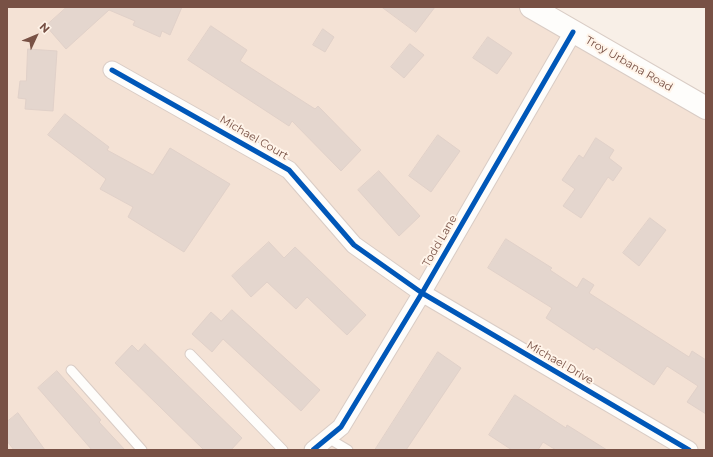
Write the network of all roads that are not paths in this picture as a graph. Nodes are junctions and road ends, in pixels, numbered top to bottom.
1 (531, 7) edge
2 (573, 32) junction
3 (112, 70) dead end
4 (706, 108) edge
5 (422, 292) junction
6 (190, 354) dead end
7 (71, 370) dead end
8 (328, 438) junction
9 (142, 450) edge
10 (283, 450) edge
11 (313, 450) edge
12 (348, 450) edge
13 (689, 450) edge

1 - 2 street, Troy Urbana Road
2 - 4 street, Troy Urbana Road
2 - 5 street, Todd Lane
3 - 5 street, Michael Court
5 - 8 street, Todd Lane
5 - 13 street, Michael Drive
6 - 10 lane
7 - 9 lane
8 - 11 street, Todd Lane
8 - 12 lane

